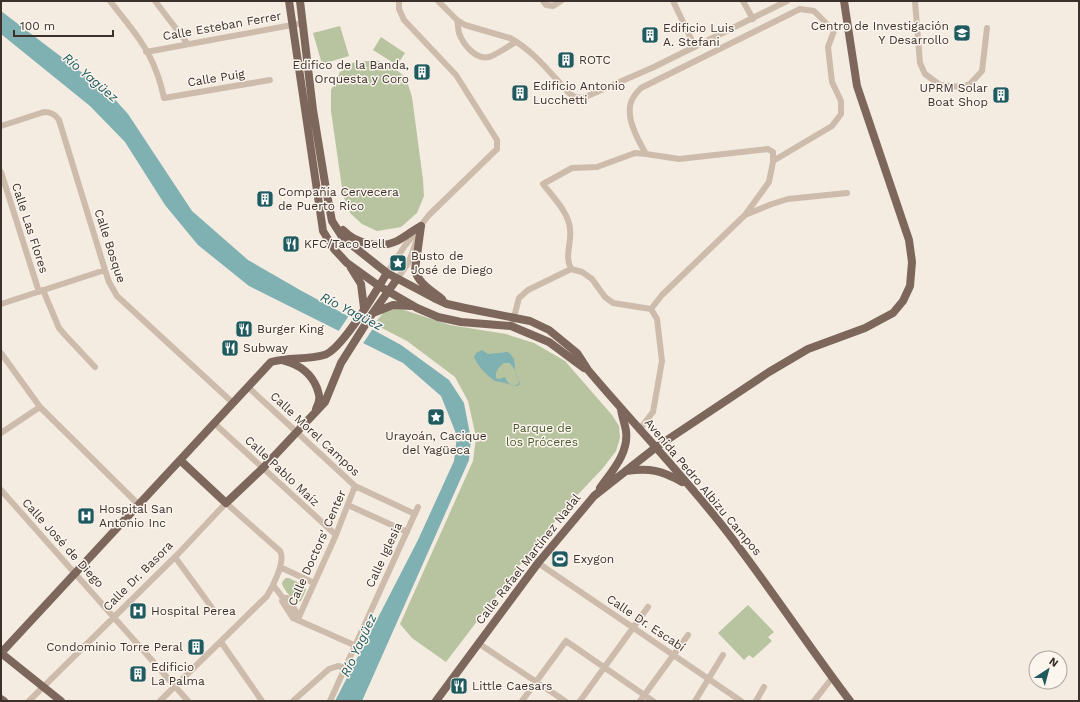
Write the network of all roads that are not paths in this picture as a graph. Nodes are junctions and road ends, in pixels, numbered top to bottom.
1 (110, 1) edge
2 (155, 1) edge
3 (289, 1) edge
4 (300, 1) edge
5 (399, 1) edge
6 (438, 1) edge
7 (543, 1) edge
8 (561, 1) edge
9 (673, 1) edge
10 (743, 1) edge
11 (787, 1) edge
12 (844, 1) edge
13 (915, 1) edge
14 (753, 19) junction
15 (457, 20) junction
16 (303, 23) junction
17 (292, 25) junction
18 (987, 28) dead end
19 (516, 42) junction
20 (187, 43) junction
21 (695, 47) junction
22 (146, 52) junction
23 (270, 80) dead end
24 (1, 126) edge
25 (646, 154) junction
26 (773, 161) junction
27 (1, 172) edge
28 (847, 193) dead end
29 (745, 215) junction
30 (332, 220) junction
31 (421, 226) junction
32 (347, 263) junction
33 (572, 269) junction
34 (105, 270) junction
35 (387, 273) junction
36 (397, 279) junction
37 (379, 286) junction
38 (41, 291) junction
39 (388, 291) junction
40 (1, 304) edge
41 (448, 304) junction
42 (364, 308) junction
43 (417, 308) junction
44 (651, 309) junction
45 (372, 314) junction
46 (514, 317) junction
47 (511, 326) junction
48 (1, 353) edge
49 (280, 359) junction
50 (95, 367) dead end
51 (588, 370) junction
52 (248, 387) junction
53 (232, 403) junction
54 (40, 407) junction
55 (621, 409) junction
56 (313, 415) junction
57 (214, 423) junction
58 (639, 430) junction
59 (297, 432) junction
60 (1, 433) edge
61 (655, 448) junction
62 (180, 460) junction
63 (263, 468) junction
64 (626, 471) junction
65 (356, 486) junction
66 (689, 486) junction
67 (1, 490) edge
68 (594, 496) junction
69 (226, 503) junction
70 (139, 505) junction
71 (348, 505) junction
72 (418, 506) dead end
73 (415, 514) junction
74 (407, 532) junction
75 (336, 535) junction
76 (175, 557) junction
77 (538, 562) junction
78 (280, 567) junction
79 (75, 574) junction
80 (314, 583) junction
81 (273, 586) junction
82 (648, 607) dead end
83 (215, 612) dead end
84 (114, 617) junction
85 (298, 617) junction
86 (634, 628) junction
87 (688, 635) dead end
88 (221, 642) junction
89 (478, 643) junction
90 (354, 646) junction
91 (1, 653) edge
92 (674, 655) junction
93 (723, 655) dead end
94 (345, 668) junction
95 (604, 668) junction
96 (832, 678) junction
97 (709, 679) junction
98 (536, 682) junction
99 (175, 686) junction
100 (43, 687) junction
101 (764, 687) dead end
102 (644, 695) junction
103 (1, 699) edge
104 (4, 701) edge
105 (29, 701) edge
106 (61, 701) edge
107 (160, 701) edge
108 (188, 701) edge
109 (262, 701) edge
110 (293, 701) edge
111 (330, 701) edge
112 (436, 701) edge
113 (522, 701) edge
114 (565, 701) edge
115 (580, 701) edge
116 (640, 701) edge
117 (652, 701) edge
118 (695, 701) edge
119 (741, 701) edge
120 (756, 701) edge
121 (814, 701) edge
122 (850, 701) edge

1 - 22 street
2 - 20 street
3 - 17 main road
4 - 16 main road
5 - 31 street
6 - 15 street
7 - 8 street
9 - 21 street
10 - 14 street
11 - 14 street
12 - 61 main road, Calle Rafael Martínez Nadal
13 - 18 street
14 - 21 street
15 - 19 street
15 - 19 street
16 - 17 street, Calle Esteban Ferrer
16 - 30 main road
17 - 20 street, Calle Esteban Ferrer
17 - 32 main road
19 - 21 street
20 - 22 street, Calle Esteban Ferrer
22 - 23 street, Calle Puig
24 - 34 street, Calle Bosque
25 - 26 street
25 - 26 street
25 - 33 street
26 - 29 street
27 - 38 street, Calle Las Flores
28 - 29 street
29 - 44 street
30 - 31 main road
30 - 35 main road, Avenida Pedro Albizu Campos
31 - 35 street
31 - 36 street
31 - 41 main road
32 - 37 main road, Avenida Pedro Albizu Campos
32 - 42 main road
33 - 44 street
33 - 46 street
34 - 38 street
34 - 53 street, Calle Bosque
35 - 36 main road, Avenida Pedro Albizu Campos
35 - 37 main road
36 - 39 main road, Calle Dr. Basora
36 - 41 main road, Avenida Pedro Albizu Campos
37 - 39 main road, Avenida Pedro Albizu Campos
37 - 42 main road
38 - 40 street
38 - 50 street, Calle Las Flores
39 - 43 main road, Avenida Pedro Albizu Campos
39 - 45 main road, Calle Dr. Basora
41 - 46 main road, Avenida Pedro Albizu Campos
42 - 49 main road
43 - 45 main road
43 - 47 main road, Avenida Pedro Albizu Campos
44 - 58 street
45 - 56 main road, Calle Dr. Basora
46 - 47 street
46 - 51 main road, Avenida Pedro Albizu Campos
47 - 51 main road, Avenida Pedro Albizu Campos
48 - 54 street
49 - 52 main road
49 - 56 main road
51 - 55 main road, Avenida Pedro Albizu Campos
52 - 53 main road
52 - 59 street, Calle Morel Campos
53 - 57 main road
54 - 60 street
54 - 70 street
55 - 58 main road, Avenida Pedro Albizu Campos
55 - 68 main road
56 - 59 main road, Calle Dr. Basora
57 - 62 main road
57 - 63 street, Calle Pablo Maíz
58 - 61 main road, Avenida Pedro Albizu Campos
59 - 63 main road, Calle Dr. Basora
59 - 65 street, Calle Morel Campos
61 - 64 main road, Calle Rafael Martínez Nadal
61 - 66 main road, Avenida Pedro Albizu Campos
62 - 69 main road
62 - 70 main road
63 - 69 main road, Calle Dr. Basora
63 - 75 street, Calle Pablo Maíz
64 - 66 main road
64 - 68 main road, Calle Rafael Martínez Nadal
65 - 71 street, Calle Doctors' Center
65 - 73 street, Calle Morel Campos
66 - 96 main road, Avenida Pedro Albizu Campos
67 - 79 street, Calle José de Diego
68 - 77 main road, Calle Rafael Martínez Nadal
69 - 76 street, Calle Dr. Basora
69 - 78 street
70 - 79 main road
71 - 74 street
71 - 75 street, Calle Doctors' Center
72 - 73 street, Calle Iglesia
73 - 74 street, Calle Iglesia
74 - 90 street, Calle Iglesia
75 - 80 street, Calle Doctors' Center
76 - 83 street
76 - 84 street, Calle Dr. Basora
77 - 86 street, Calle Dr. Escabí
77 - 89 main road, Calle Rafael Martínez Nadal
78 - 80 street
78 - 81 street
79 - 84 street, Calle José de Diego
79 - 91 main road
80 - 85 street, Calle Doctors' Center
81 - 85 street
81 - 88 street
82 - 86 street
84 - 99 street, Calle José de Diego
84 - 100 street, Calle Dr. Basora
85 - 90 street
86 - 92 street, Calle Dr. Escabí
86 - 95 street
87 - 92 street
88 - 99 street
88 - 109 street
89 - 98 street
89 - 112 main road, Calle Rafael Martínez Nadal
90 - 94 street, Calle Iglesia
91 - 100 main road
92 - 97 street, Calle Dr. Escabí
92 - 102 street
93 - 97 street
94 - 110 street
94 - 111 street, Calle Iglesia
95 - 98 street
95 - 102 street
95 - 115 street
96 - 121 street
96 - 122 main road, Avenida Pedro Albizu Campos
97 - 118 street
97 - 119 street, Calle Dr. Escabí
98 - 113 street
98 - 114 street
99 - 107 street
99 - 108 street, Calle José de Diego
100 - 105 street, Calle Dr. Basora
100 - 106 main road
101 - 120 street
102 - 116 street
102 - 117 street
103 - 104 main road

